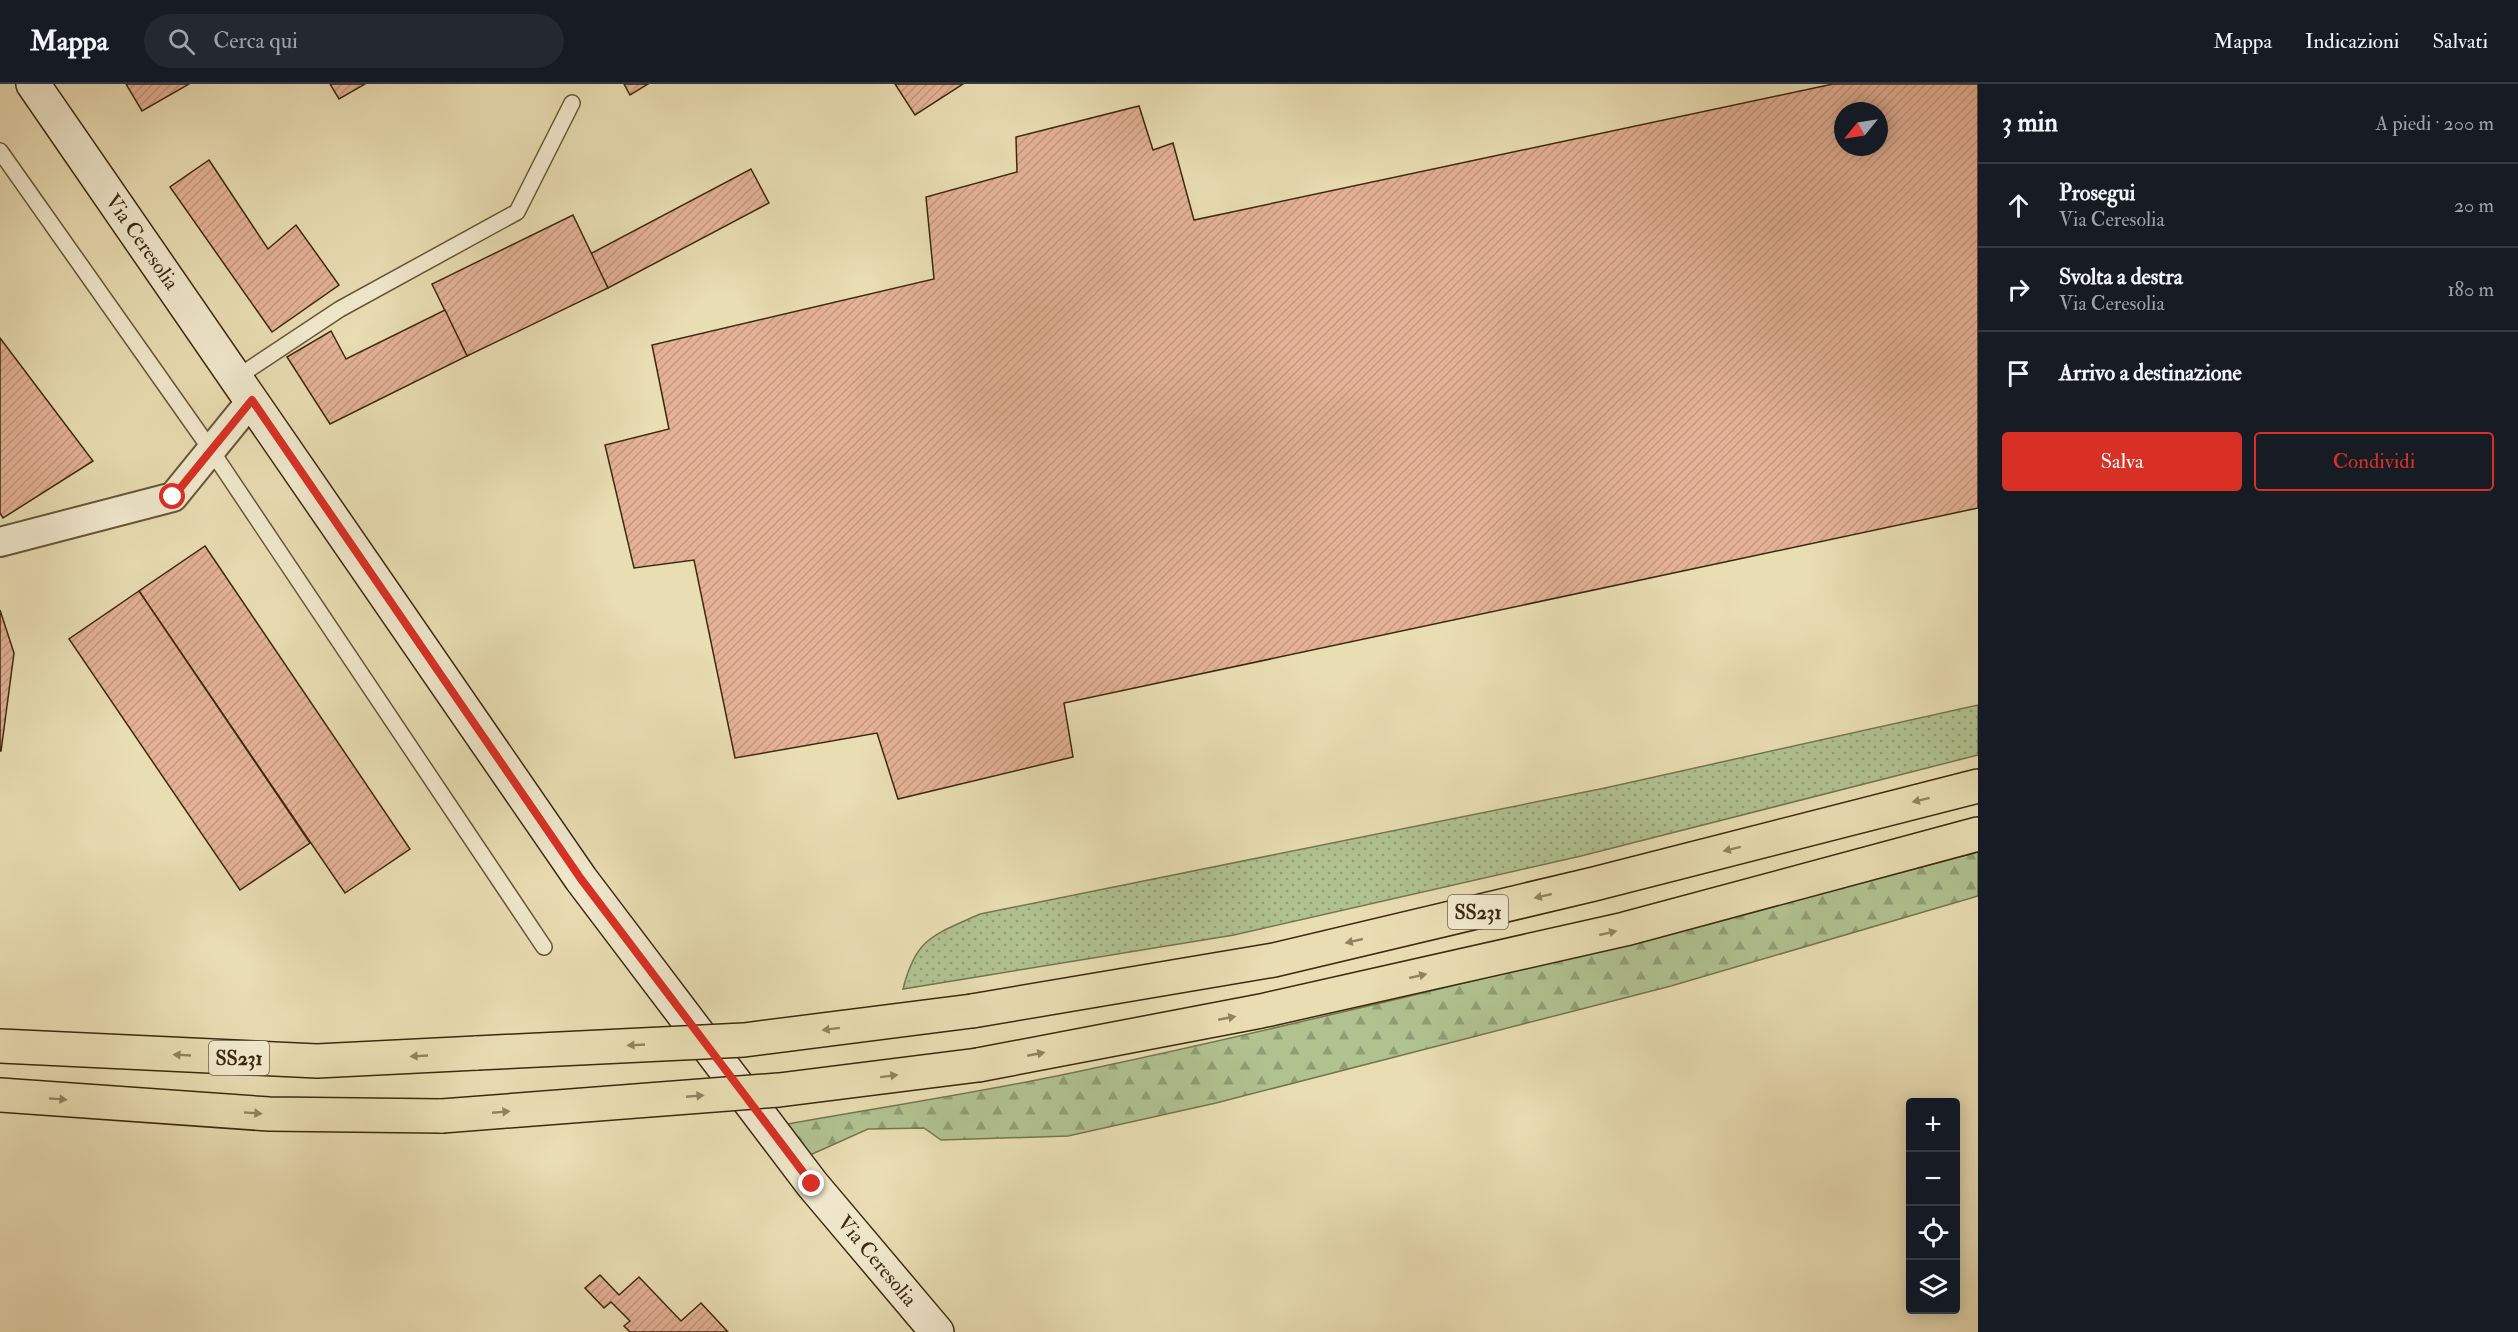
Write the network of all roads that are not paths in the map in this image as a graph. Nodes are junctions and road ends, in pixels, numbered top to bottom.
1 (33, 84) edge
2 (573, 103) dead end
3 (0, 151) edge
4 (244, 389) junction
5 (211, 450) junction
6 (0, 542) edge
7 (1978, 786) edge
8 (1978, 834) edge
9 (544, 947) dead end
10 (0, 1046) edge
11 (0, 1095) edge
12 (937, 1332) edge

1 - 4 main road, Via Ceresolia
2 - 4 lane
3 - 5 lane
4 - 5 street
4 - 12 main road, Via Ceresolia
5 - 6 street
5 - 9 lane
7 -> 10 highway, SS231, bridge
11 -> 8 highway, SS231, bridge

